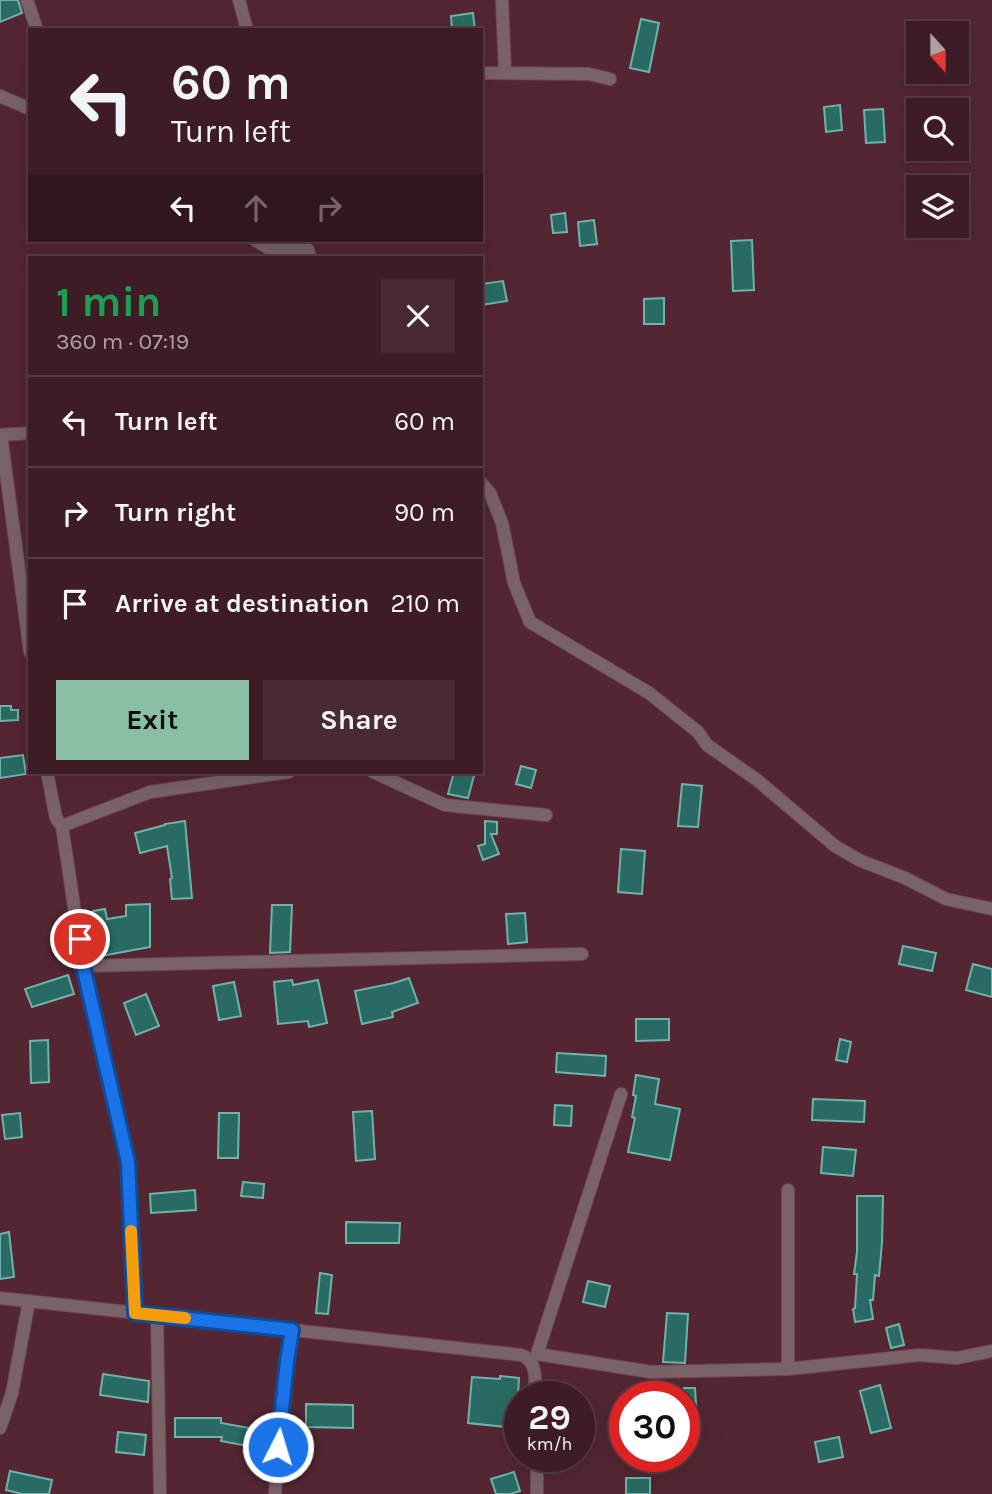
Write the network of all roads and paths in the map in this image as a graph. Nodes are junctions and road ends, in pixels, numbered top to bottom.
1 (27, 0) edge
2 (239, 0) edge
3 (502, 0) edge
4 (36, 28) edge
5 (246, 28) edge
6 (483, 73) edge
7 (505, 73) junction
8 (610, 79) dead end
9 (0, 96) edge
10 (28, 108) edge
11 (258, 242) edge
12 (310, 256) edge
13 (28, 433) edge
14 (0, 435) edge
15 (483, 485) edge
16 (28, 638) edge
17 (47, 774) edge
18 (275, 774) edge
19 (377, 774) edge
20 (546, 815) dead end
21 (62, 826) junction
22 (992, 909) edge
23 (582, 954) dead end
24 (83, 966) junction
25 (621, 1094) dead end
26 (788, 1190) dead end
27 (0, 1298) edge
28 (29, 1301) junction
29 (135, 1313) junction
30 (158, 1315) junction
31 (292, 1330) junction
32 (992, 1351) edge
33 (788, 1369) junction
34 (534, 1381) edge
35 (0, 1428) edge
36 (537, 1472) edge
37 (160, 1494) edge
38 (275, 1494) edge
39 (537, 1494) edge

1 - 4 street
2 - 5 street
3 - 7 street
6 - 7 street
7 - 8 street
9 - 10 street
11 - 12 street
13 - 14 street
14 - 16 street
15 - 22 street
17 - 21 street
18 - 21 street
19 - 20 street
21 - 24 street
23 - 24 street
24 - 29 street
25 - 33 street
26 - 33 street
27 - 28 street
28 - 29 street
28 - 35 street
29 - 30 street
30 - 31 street
30 - 37 street
31 - 34 street
31 - 38 street
32 - 33 street
36 - 39 street

